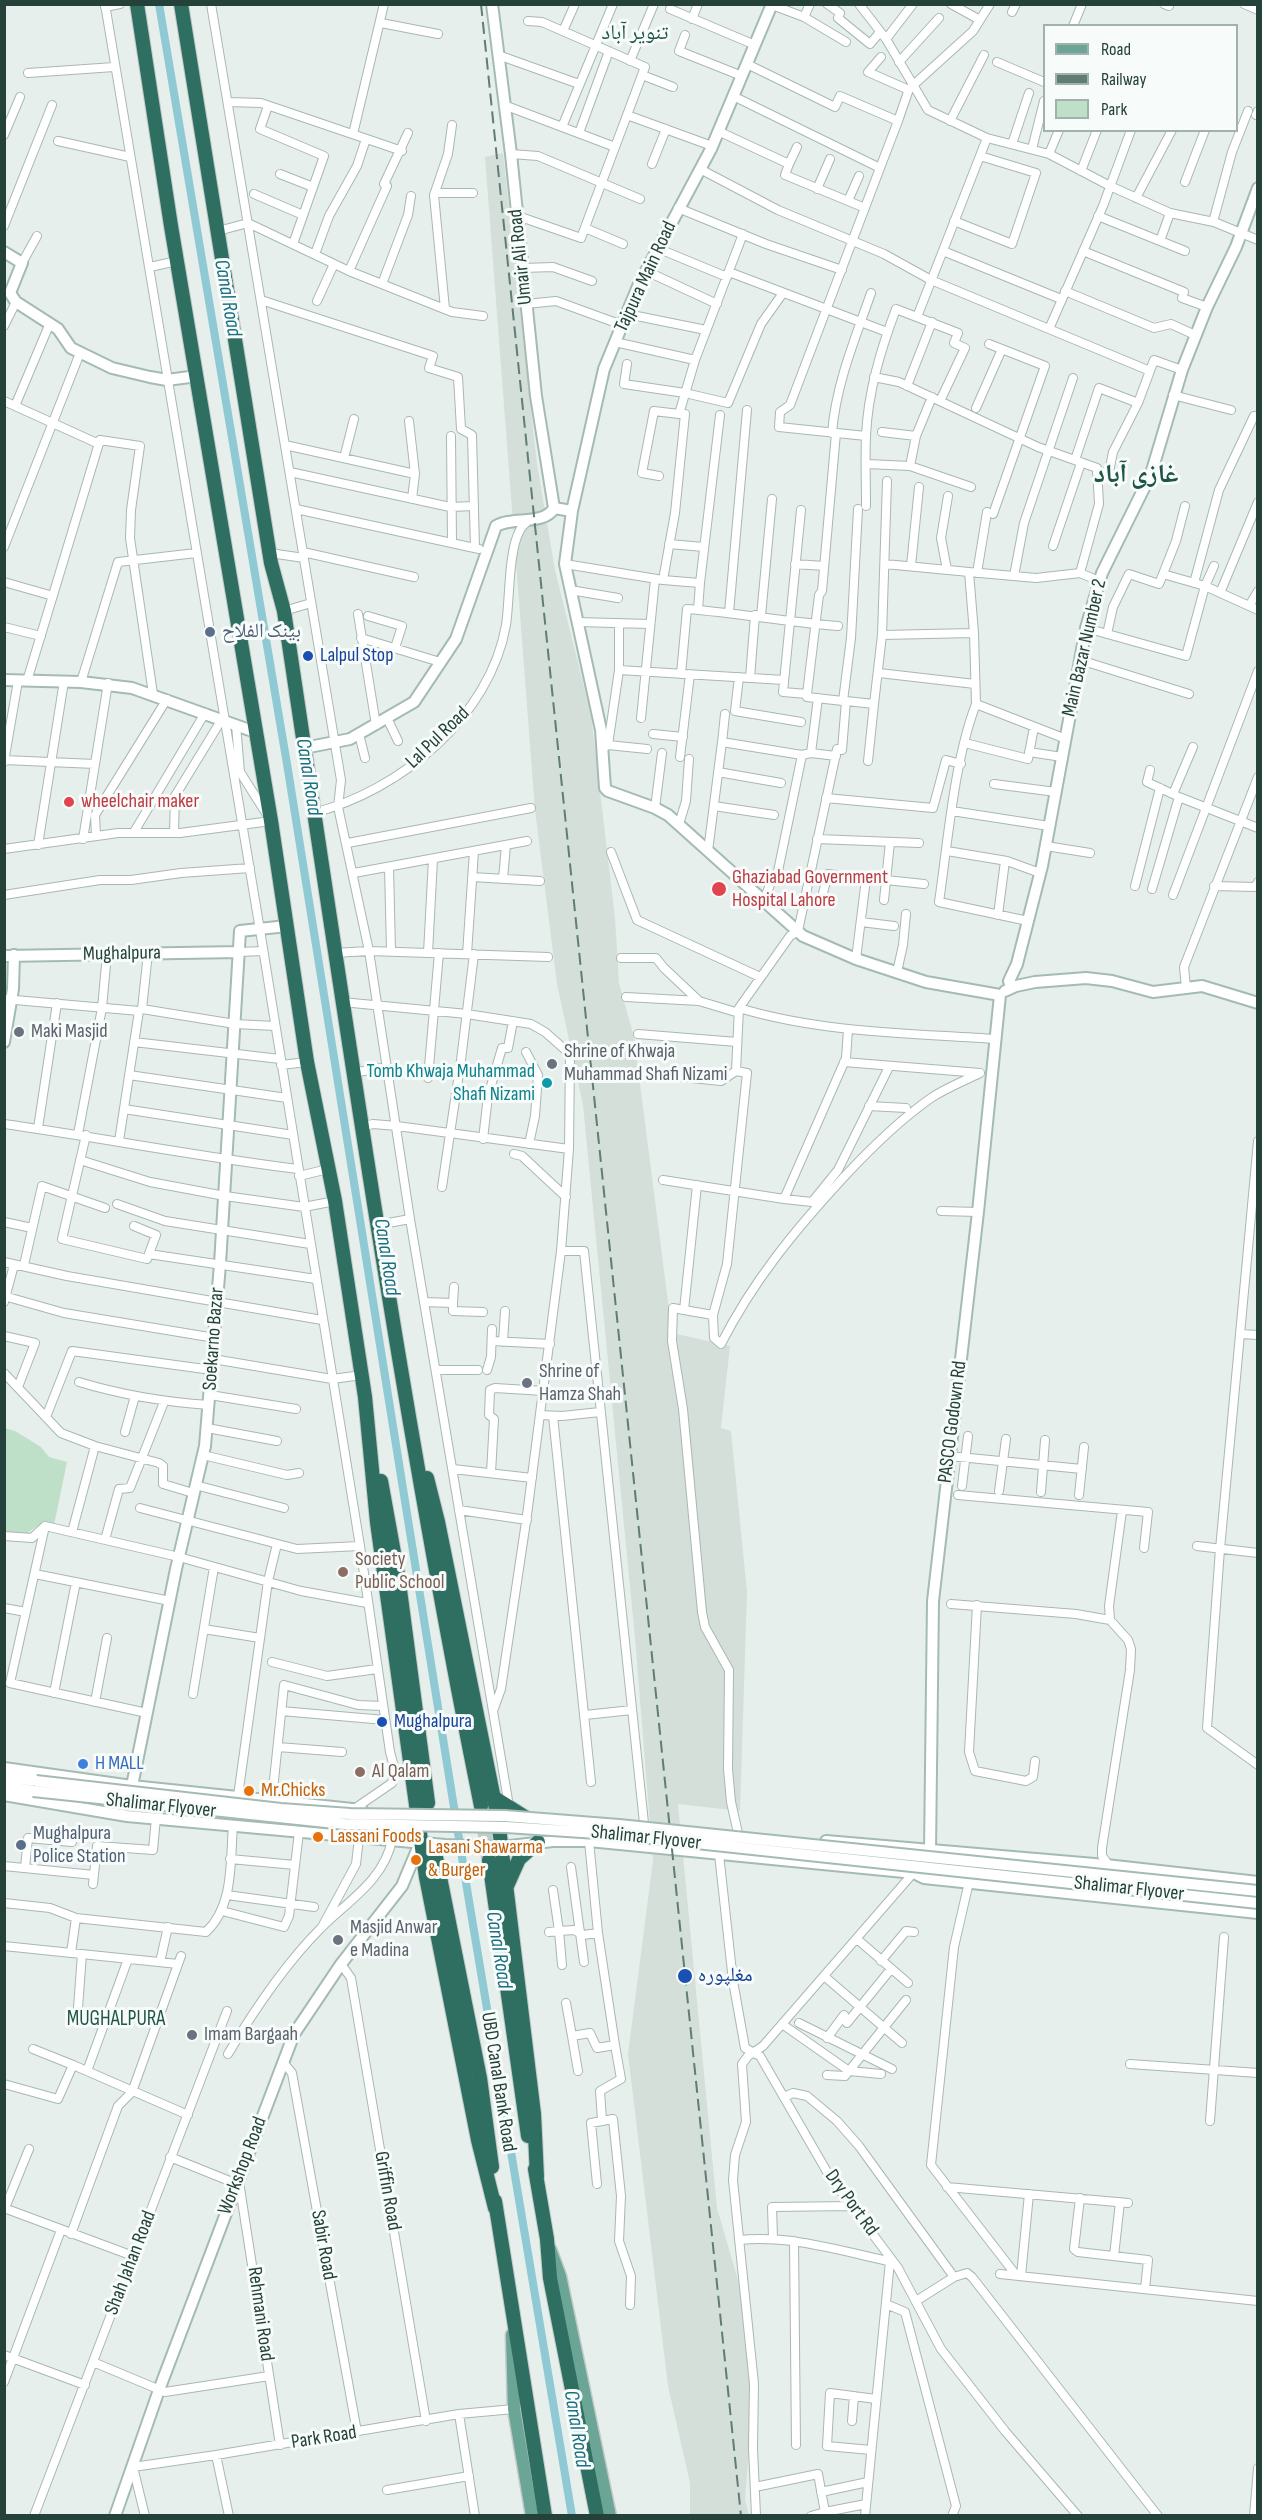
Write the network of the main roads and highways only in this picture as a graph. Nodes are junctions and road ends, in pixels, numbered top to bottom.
1 (137, 4) edge
2 (181, 4) edge
3 (365, 1397) junction
4 (408, 1406) junction
5 (493, 1797) junction
6 (428, 1803) dead end
7 (479, 1812) tunnel mouth
8 (528, 1819) road end
9 (538, 1842) road end
10 (436, 1857) dead end
11 (489, 1860) tunnel mouth
12 (506, 1887) junction
13 (537, 2177) junction
14 (495, 2208) junction
15 (547, 2239) junction
16 (511, 2313) junction
17 (532, 2516) edge
18 (545, 2516) edge
19 (597, 2516) edge
20 (610, 2516) edge

1 - 3 highway
2 - 4 highway
3 - 6 highway
3 - 14 highway
4 - 5 highway
4 - 7 highway
5 - 8 highway
5 - 12 highway
9 - 12 highway
10 - 14 highway, UBD Canal Bank Road
11 - 13 highway
12 - 13 highway
13 - 15 highway
14 - 16 highway
15 - 19 highway
15 - 20 main road
16 - 17 main road
16 - 18 highway

